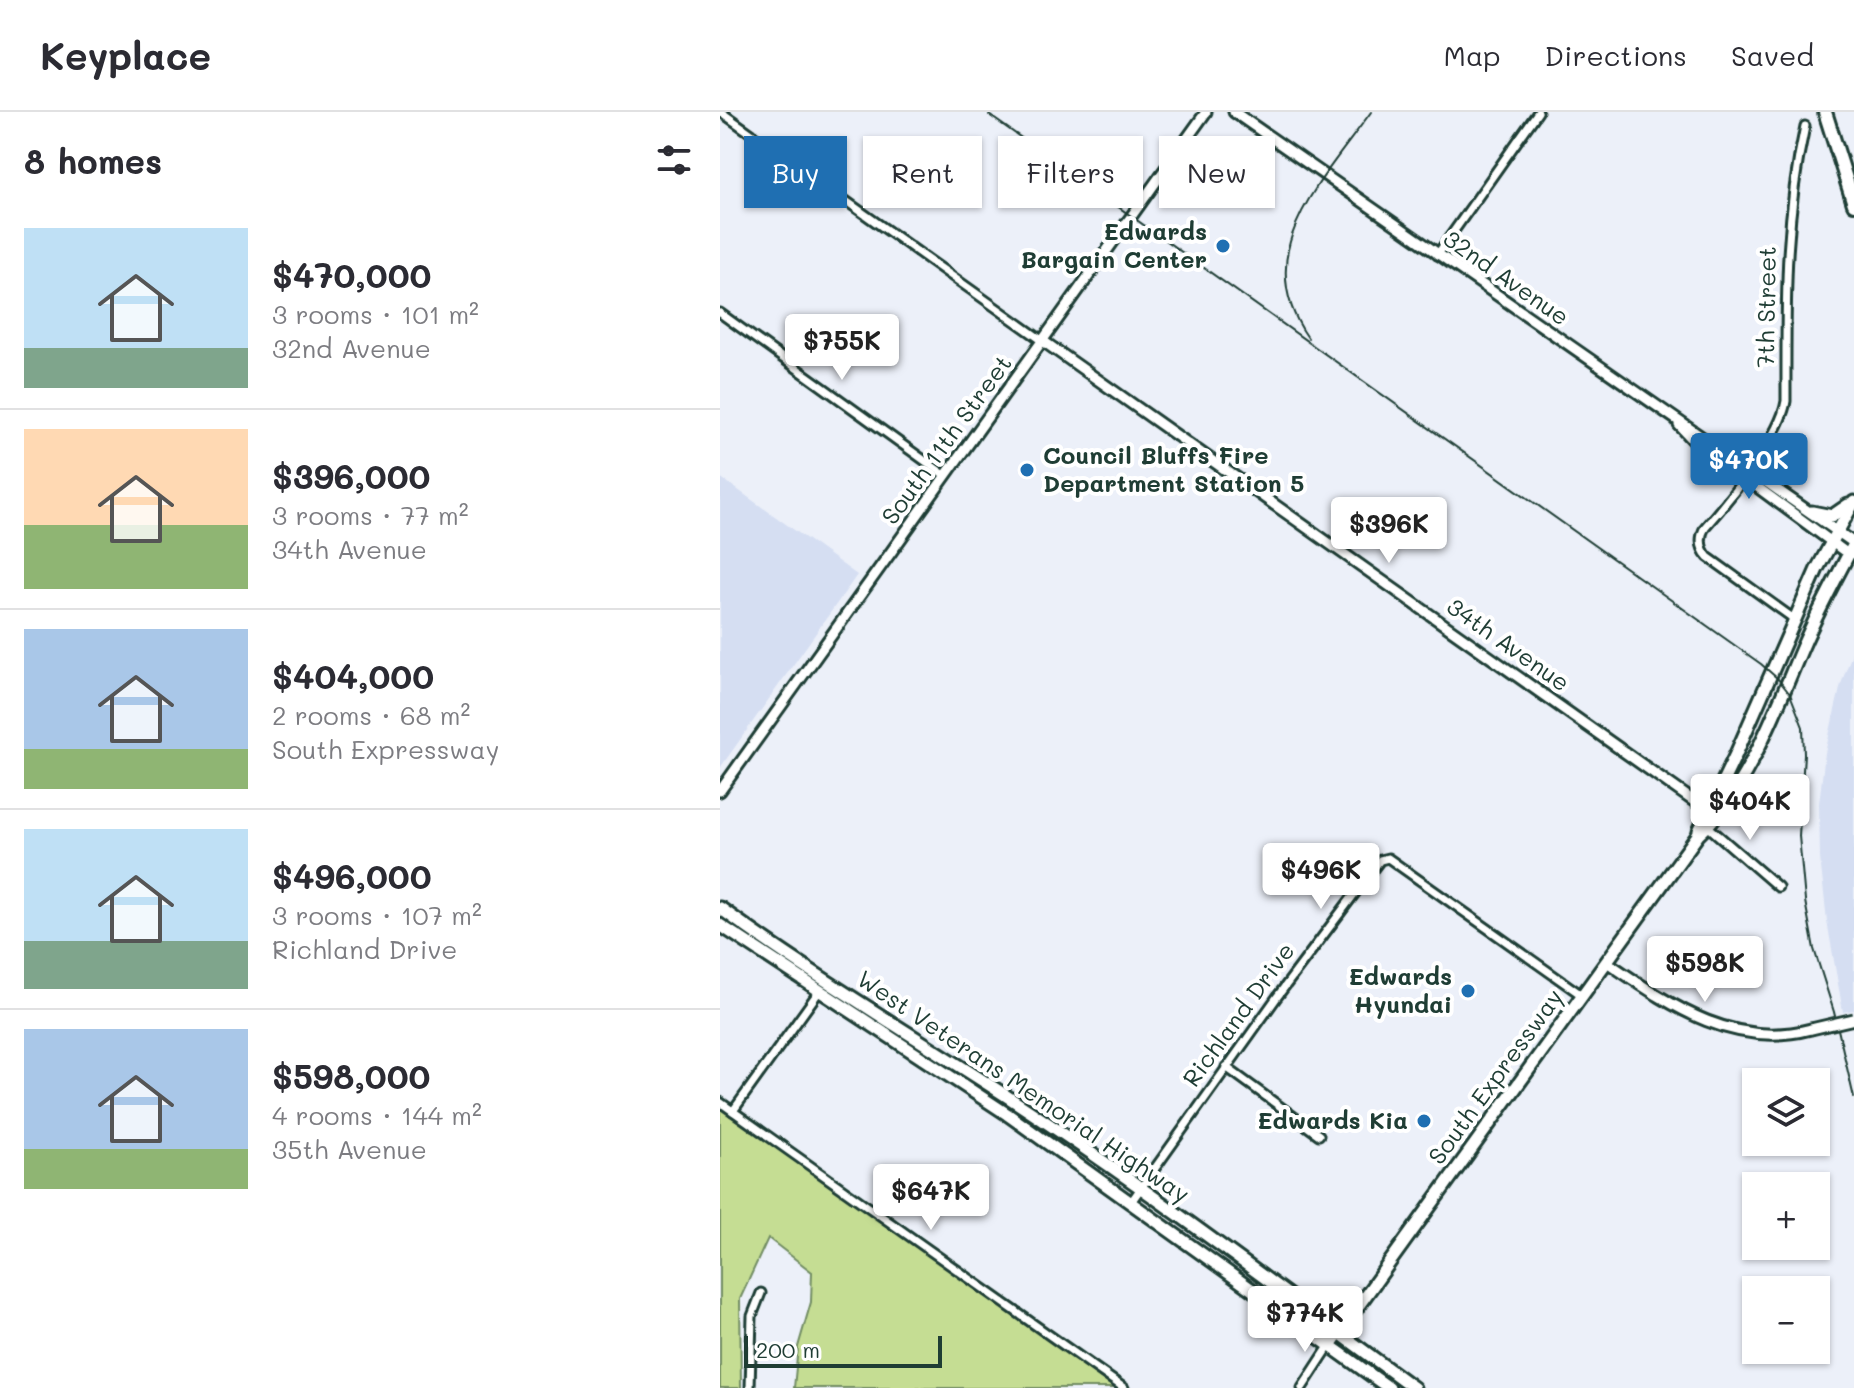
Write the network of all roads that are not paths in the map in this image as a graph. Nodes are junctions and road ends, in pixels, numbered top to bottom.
1 (721, 112) edge
2 (1206, 112) edge
3 (1234, 112) edge
4 (1538, 112) edge
5 (1825, 112) edge
6 (1805, 126) dead end
7 (1854, 204) edge
8 (1437, 255) junction
9 (720, 313) edge
10 (1043, 341) junction
11 (1746, 473) junction
12 (946, 476) junction
13 (1854, 500) edge
14 (1812, 512) junction
15 (1835, 536) junction
16 (1853, 550) edge
17 (1794, 619) junction
18 (720, 791) edge
19 (1708, 819) junction
20 (1778, 887) dead end
21 (720, 908) edge
22 (720, 925) edge
23 (1607, 962) junction
24 (826, 981) junction
25 (819, 992) junction
26 (1583, 996) junction
27 (1854, 1019) edge
28 (1226, 1067) junction
29 (720, 1102) edge
30 (733, 1111) junction
31 (1319, 1135) dead end
32 (1139, 1189) junction
33 (1131, 1202) junction
34 (761, 1293) dead end
35 (1339, 1333) junction
36 (1330, 1345) junction
37 (750, 1388) edge
38 (1124, 1388) edge
39 (1302, 1388) edge
40 (1389, 1388) edge
41 (1414, 1388) edge

1 - 10 street
2 - 10 street, South 11th Street
3 - 8 street, 32nd Avenue
4 - 8 street
5 - 7 highway
6 - 11 street, 7th Street
8 - 11 street, 32nd Avenue
9 - 12 street
10 - 12 street, South 11th Street
10 - 19 street, 34th Avenue
11 - 14 street, 32nd Avenue
11 - 15 street, 32nd Avenue
11 - 17 street, 7th Street
12 - 18 street, South 11th Street
13 - 14 main road
13 - 15 main road, South Expressway
14 - 15 street, 32nd Avenue
15 - 16 street, 32nd Avenue
15 - 17 main road, South Expressway
16 - 19 main road, South Expressway
17 - 19 main road, South Expressway
19 - 20 street
19 - 23 main road, South Expressway
21 - 24 main road, West Veterans Memorial Highway
22 - 25 main road, West Veterans Memorial Highway
23 - 26 main road, South Expressway
23 - 27 street, bridge
24 - 25 street
24 - 32 main road, West Veterans Memorial Highway
25 - 30 street
25 - 33 main road, West Veterans Memorial Highway
26 - 28 street, Richland Drive
26 - 35 main road, South Expressway
28 - 31 street
28 - 32 street, Richland Drive
29 - 30 street
30 - 38 street
32 - 33 street, Richland Drive
32 - 35 main road, West Veterans Memorial Highway
33 - 36 main road, West Veterans Memorial Highway
34 - 37 street
35 - 36 main road, South Expressway
35 - 41 main road, West Veterans Memorial Highway
36 - 39 street
36 - 40 main road, West Veterans Memorial Highway

